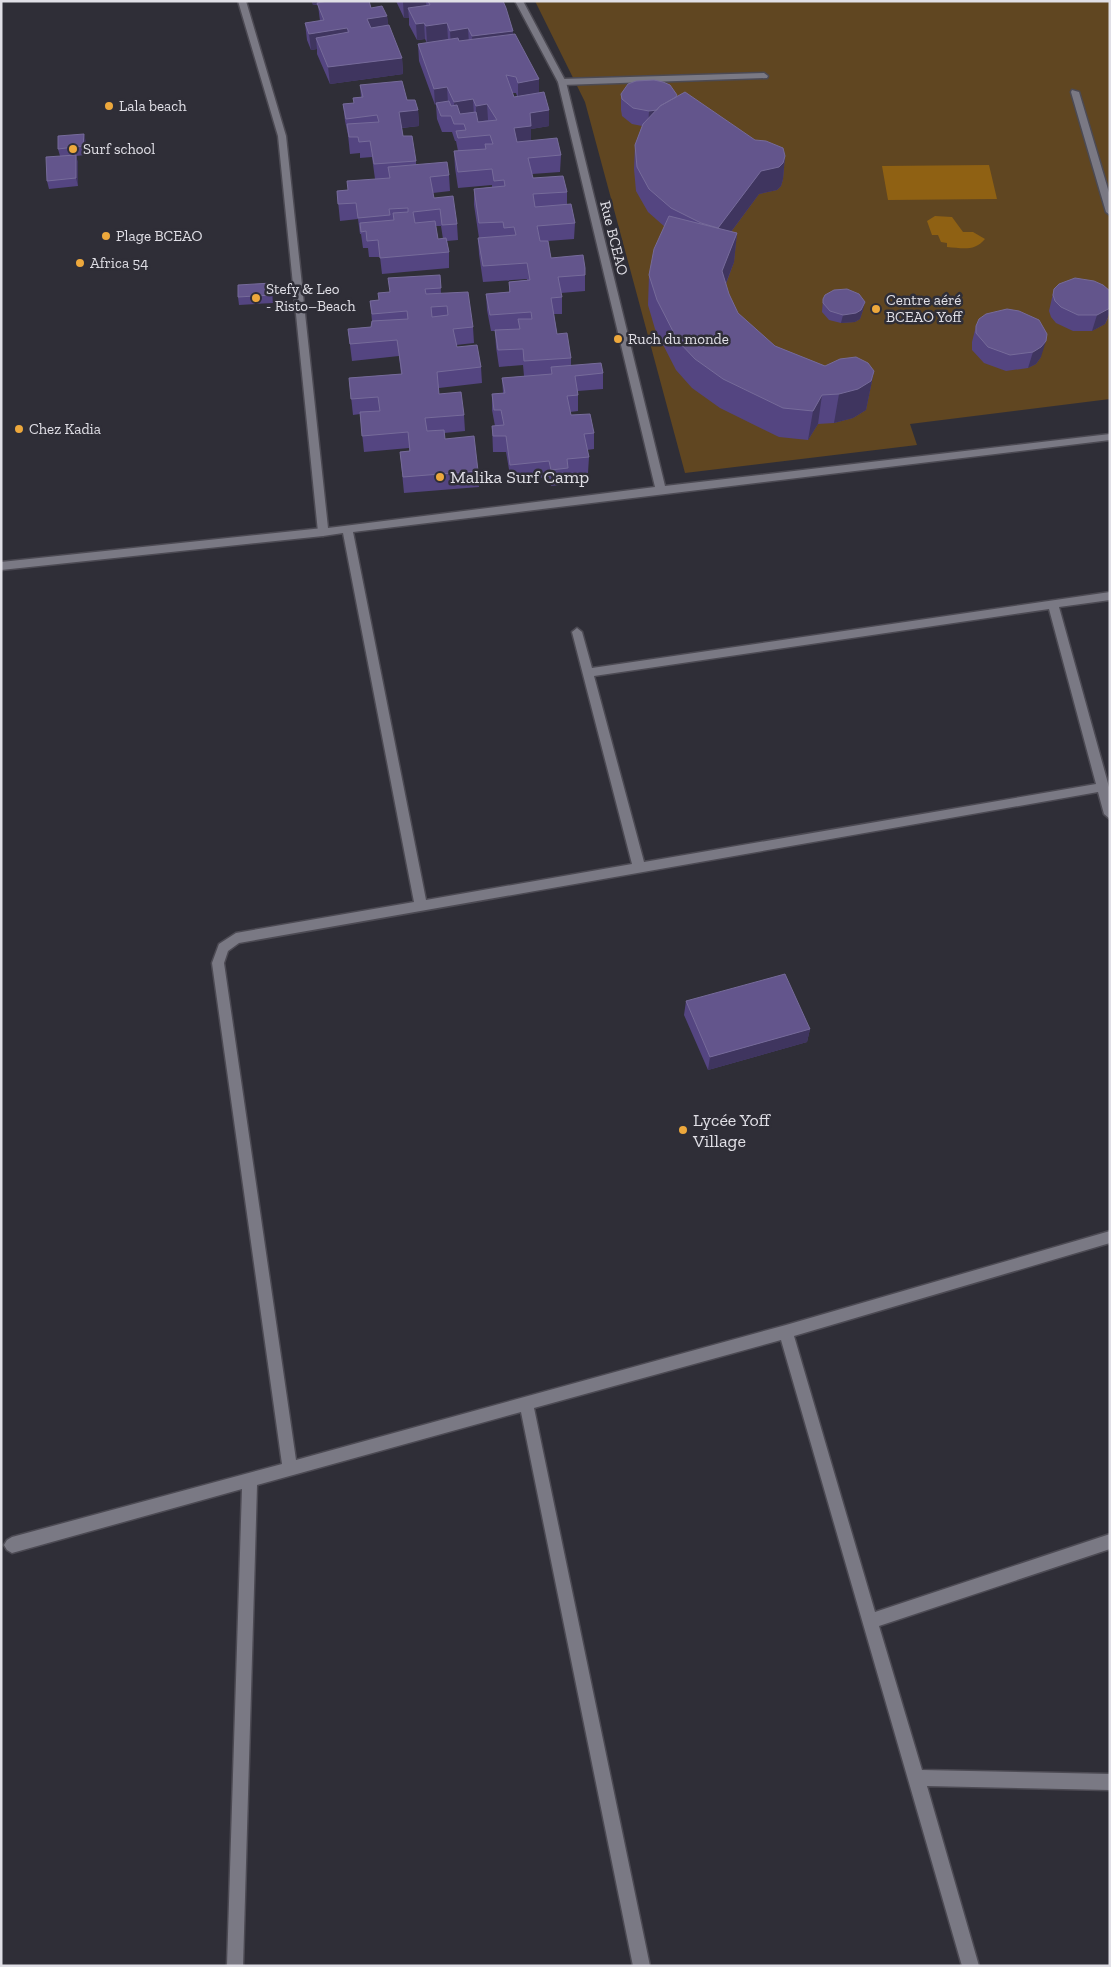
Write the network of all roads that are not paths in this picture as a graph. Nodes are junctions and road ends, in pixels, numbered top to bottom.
1 (242, 1) edge
2 (519, 1) edge
3 (764, 76) dead end
4 (562, 82) junction
5 (1075, 92) dead end
6 (1110, 212) edge
7 (1110, 437) edge
8 (661, 490) junction
9 (348, 529) junction
10 (323, 532) junction
11 (1, 566) edge
12 (1110, 596) edge
13 (1053, 605) junction
14 (577, 632) dead end
15 (588, 673) junction
16 (1103, 787) junction
17 (1110, 814) edge
18 (639, 867) junction
19 (421, 905) junction
20 (1110, 1237) edge
21 (786, 1332) junction
22 (526, 1403) junction
23 (290, 1468) junction
24 (250, 1480) junction
25 (1110, 1541) edge
26 (12, 1545) dead end
27 (871, 1621) junction
28 (916, 1778) junction
29 (1110, 1782) edge
30 (236, 1966) edge
31 (642, 1966) edge
32 (971, 1966) edge

1 - 10 street
2 - 4 street, Rue BCEAO
3 - 4 street
4 - 8 street, Rue BCEAO
5 - 6 street
7 - 8 street
8 - 9 street
9 - 10 street
9 - 19 street
10 - 11 street
12 - 13 street
13 - 15 street
13 - 16 street
14 - 15 street
15 - 18 street
16 - 17 street
16 - 18 street
18 - 19 street
19 - 23 street
20 - 21 street
21 - 22 street
21 - 27 street
22 - 23 street
22 - 31 street
23 - 24 street
24 - 26 street
24 - 30 street
25 - 27 street
27 - 28 street
28 - 29 street
28 - 32 street

